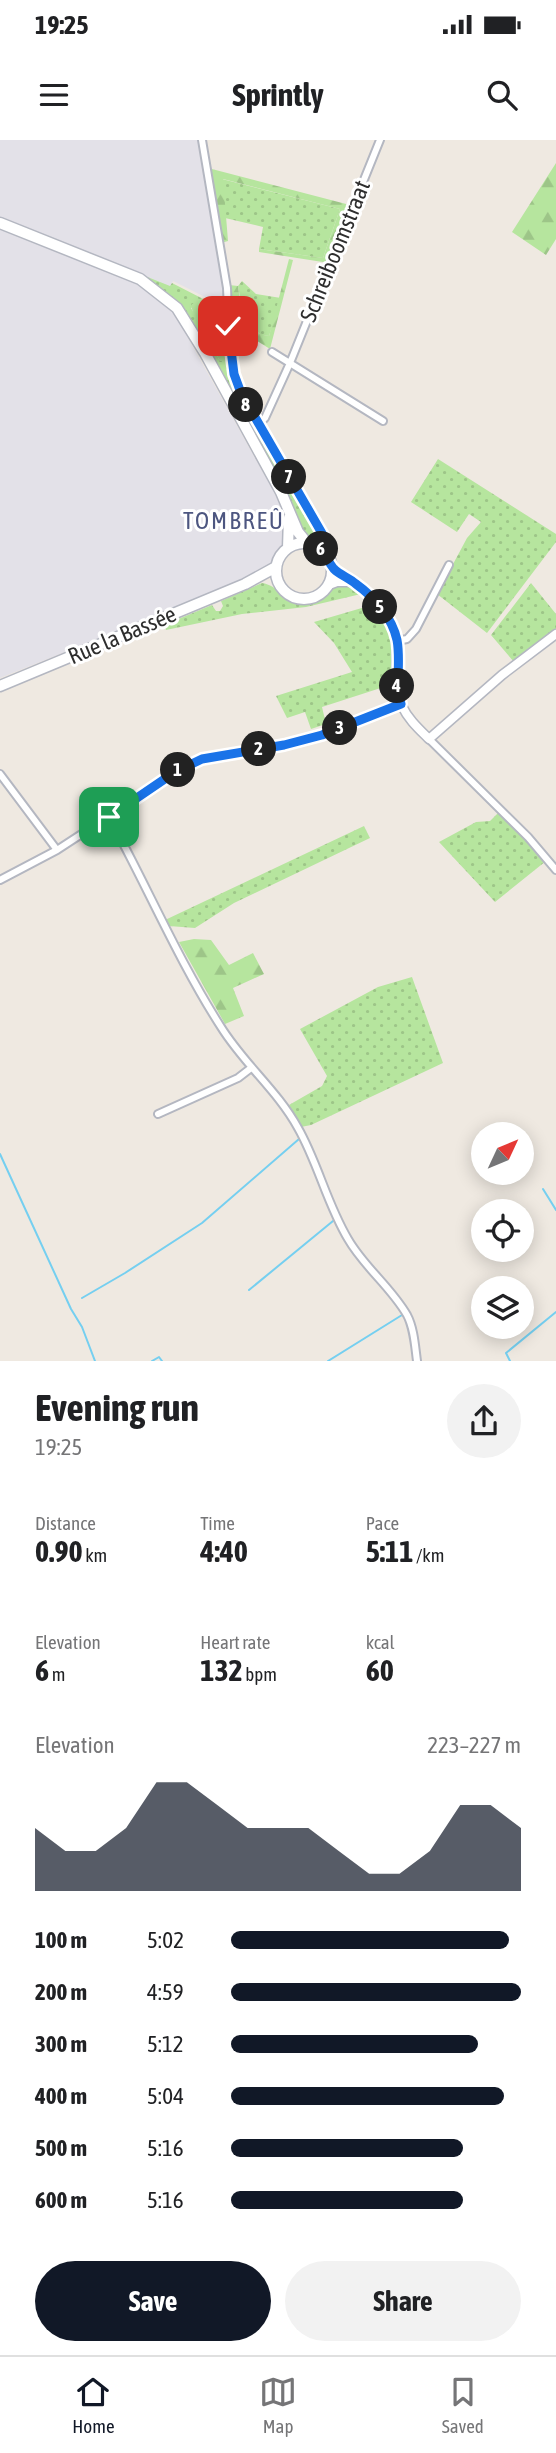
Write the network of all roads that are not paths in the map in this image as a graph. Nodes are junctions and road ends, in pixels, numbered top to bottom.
1 (202, 140) edge
2 (380, 140) edge
3 (0, 223) edge
4 (272, 352) dead end
5 (290, 363) junction
6 (383, 421) dead end
7 (258, 425) junction
8 (289, 514) junction
9 (321, 542) junction
10 (307, 543) junction
11 (288, 548) junction
12 (449, 565) dead end
13 (332, 566) junction
14 (276, 567) junction
15 (355, 583) junction
16 (245, 584) junction
17 (329, 585) junction
18 (279, 586) junction
19 (556, 634) edge
20 (397, 641) junction
21 (0, 686) edge
22 (401, 704) junction
23 (429, 739) junction
24 (0, 775) edge
25 (109, 817) junction
26 (57, 850) junction
27 (556, 870) edge
28 (0, 880) edge
29 (251, 1069) junction
30 (158, 1114) dead end
31 (416, 1361) edge

1 - 7 street
2 - 5 street, Schreiboomstraat
3 - 8 main road
4 - 5 street
5 - 6 street
5 - 7 street, Schreiboomstraat
7 - 9 street
8 - 10 main road
8 - 11 main road
9 - 10 main road
9 - 13 main road
10 - 11 main road
11 - 14 main road
12 - 20 street
13 - 15 street
13 - 17 main road
14 - 16 main road, Rue la Bassée
14 - 18 main road
15 - 17 street
15 - 20 street
16 - 18 main road, Rue la Bassée
16 - 21 main road, Rue la Bassée
17 - 18 main road
19 - 23 street
20 - 22 street
22 - 23 street
22 - 25 street
23 - 27 street
24 - 26 street
25 - 26 street
25 - 29 street
26 - 28 street
29 - 30 street
29 - 31 street

